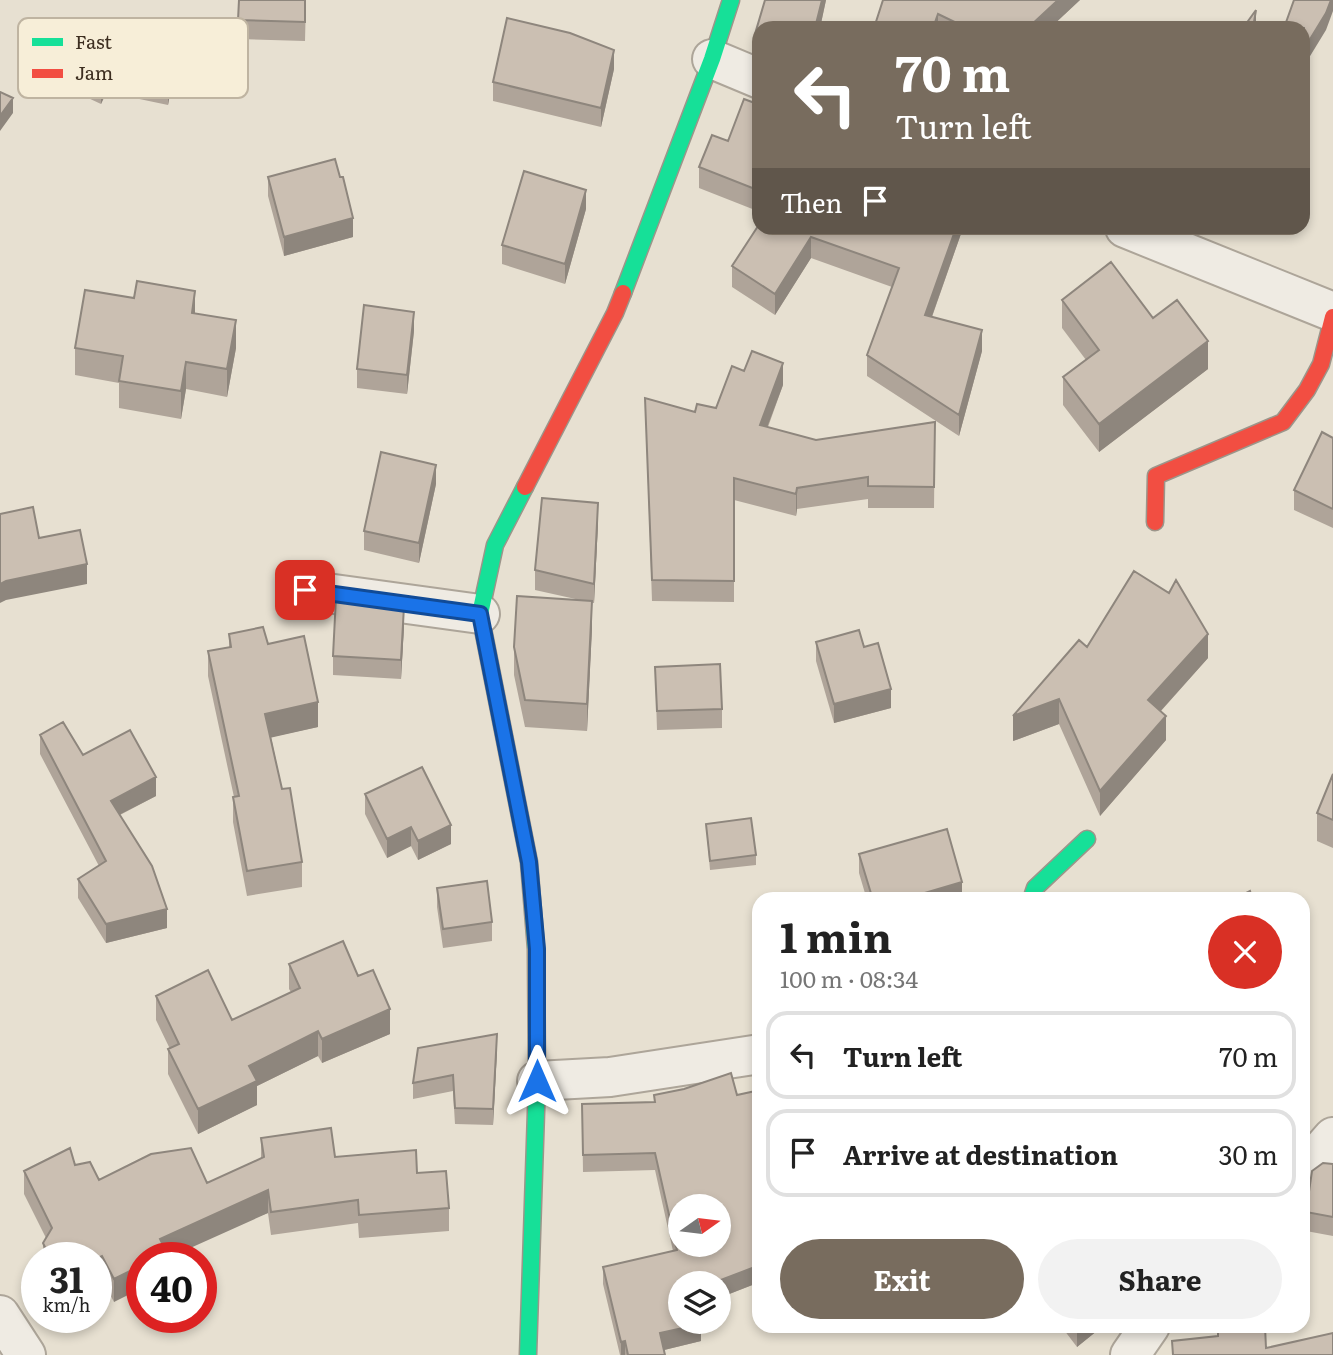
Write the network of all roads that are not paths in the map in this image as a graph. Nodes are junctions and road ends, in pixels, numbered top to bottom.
1 (732, 0) edge
2 (712, 59) junction
3 (752, 76) edge
4 (1142, 235) edge
5 (1333, 312) edge
6 (1333, 317) edge
7 (1155, 522) dead end
8 (305, 590) dead end
9 (480, 614) junction
10 (1087, 839) dead end
11 (1034, 892) edge
12 (752, 1055) edge
13 (537, 1081) junction
14 (1333, 1137) edge
15 (1310, 1163) edge
16 (0, 1315) edge
17 (1145, 1333) edge
18 (26, 1355) edge
19 (528, 1355) edge
20 (1130, 1355) edge

1 - 2 street
2 - 3 street
2 - 9 street
4 - 5 street
6 - 7 street
8 - 9 street
9 - 13 street
10 - 11 street
12 - 13 street
13 - 19 street
14 - 15 street
16 - 18 street
17 - 20 street

